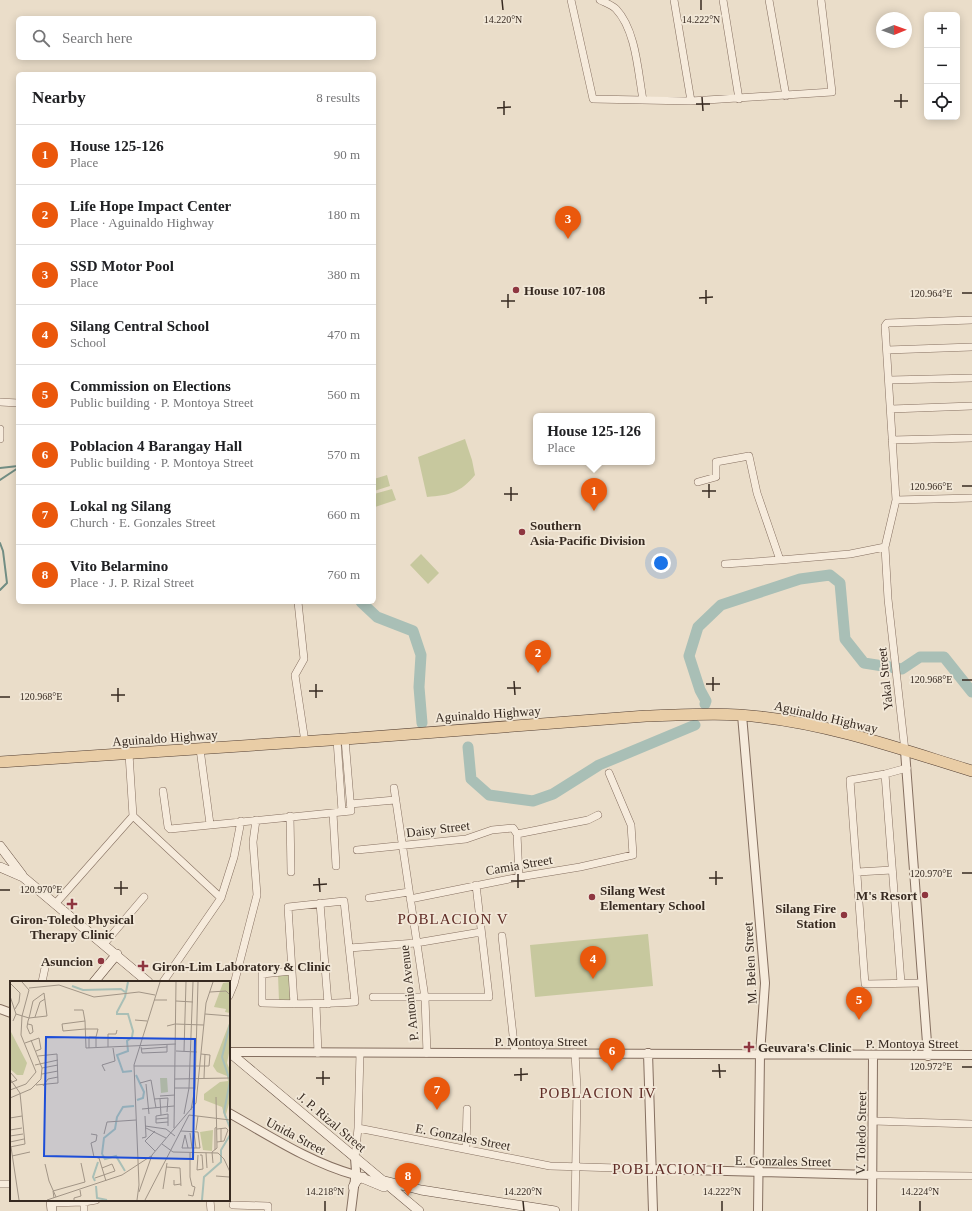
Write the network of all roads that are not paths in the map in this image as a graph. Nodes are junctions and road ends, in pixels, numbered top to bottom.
1 (571, 0) edge
2 (600, 0) edge
3 (674, 0) edge
4 (723, 0) edge
5 (769, 0) edge
6 (821, 0) edge
7 (786, 96) junction
8 (739, 99) junction
9 (643, 100) junction
10 (691, 101) junction
11 (972, 320) edge
12 (972, 347) edge
13 (887, 350) junction
14 (972, 378) edge
15 (890, 380) junction
16 (0, 402) edge
17 (16, 403) edge
18 (972, 406) edge
19 (891, 409) junction
20 (0, 429) edge
21 (972, 438) edge
22 (0, 439) edge
23 (892, 440) junction
24 (698, 482) dead end
25 (972, 498) edge
26 (896, 500) junction
27 (885, 547) junction
28 (780, 560) junction
29 (725, 564) dead end
30 (298, 604) edge
31 (742, 715) junction
32 (341, 739) junction
33 (305, 742) junction
34 (200, 749) junction
35 (905, 751) junction
36 (129, 754) junction
37 (0, 762) edge
38 (907, 768) junction
39 (972, 771) edge
40 (609, 773) dead end
41 (885, 774) junction
42 (394, 788) dead end
43 (162, 791) dead end
44 (395, 800) junction
45 (350, 804) junction
46 (342, 811) junction
47 (333, 813) junction
48 (598, 815) dead end
49 (133, 816) junction
50 (290, 816) junction
51 (256, 820) junction
52 (241, 821) junction
53 (210, 824) junction
54 (516, 834) junction
55 (402, 845) junction
56 (0, 846) edge
57 (358, 850) dead end
58 (336, 866) dead end
59 (0, 867) edge
60 (892, 870) junction
61 (291, 872) dead end
62 (857, 872) junction
63 (519, 876) junction
64 (23, 877) junction
65 (476, 885) junction
66 (410, 896) junction
67 (144, 897) dead end
68 (220, 898) junction
69 (369, 898) dead end
70 (56, 903) junction
71 (320, 903) junction
72 (481, 932) junction
73 (502, 936) dead end
74 (416, 943) junction
75 (104, 944) junction
76 (349, 948) junction
77 (117, 954) junction
78 (46, 963) dead end
79 (292, 971) junction
80 (42, 981) edge
81 (95, 981) edge
82 (147, 981) edge
83 (164, 981) edge
84 (901, 983) junction
85 (922, 983) junction
86 (230, 994) edge
87 (373, 997) dead end
88 (424, 998) junction
89 (294, 1004) junction
90 (316, 1004) junction
91 (328, 1004) junction
92 (0, 1009) edge
93 (10, 1014) edge
94 (230, 1052) edge
95 (318, 1052) junction
96 (230, 1053) edge
97 (360, 1053) junction
98 (427, 1053) junction
99 (515, 1053) junction
100 (576, 1053) junction
101 (648, 1053) junction
102 (760, 1054) junction
103 (972, 1055) edge
104 (873, 1056) junction
105 (928, 1056) junction
106 (467, 1108) dead end
107 (230, 1114) edge
108 (873, 1121) junction
109 (972, 1124) edge
110 (358, 1128) junction
111 (466, 1149) junction
112 (355, 1158) junction
113 (366, 1167) junction
114 (576, 1168) junction
115 (652, 1169) junction
116 (759, 1173) junction
117 (358, 1174) junction
118 (872, 1175) junction
119 (972, 1176) edge
120 (378, 1178) junction
121 (353, 1187) joint
122 (398, 1194) junction
123 (84, 1201) edge
124 (210, 1201) edge
125 (51, 1205) edge
126 (233, 1206) dead end
127 (84, 1211) edge
128 (211, 1211) edge
129 (268, 1211) edge
130 (351, 1211) edge
131 (419, 1211) edge
132 (555, 1211) edge
133 (575, 1211) edge
134 (653, 1211) edge
135 (758, 1211) edge
136 (872, 1211) edge

1 - 9 street
2 - 9 street
3 - 10 street
4 - 8 street
5 - 7 street
6 - 7 street
7 - 8 street
8 - 10 street
9 - 10 street
11 - 13 street, Yakal Street
12 - 13 street
13 - 15 street, Yakal Street
14 - 15 street
15 - 19 street, Yakal Street
16 - 17 street
18 - 19 street
19 - 23 street, Yakal Street
20 - 22 street
21 - 23 street
23 - 26 street, Yakal Street
24 - 28 street
25 - 26 street
26 - 27 street, Yakal Street
27 - 28 street
27 - 35 street, Yakal Street
28 - 29 street
30 - 33 street
31 - 32 main road, Aguinaldo Highway
31 - 35 main road, Aguinaldo Highway
31 - 102 street, M. Belen Street
32 - 33 main road, Aguinaldo Highway
32 - 45 street
32 - 46 street
33 - 34 main road, Aguinaldo Highway
34 - 36 main road, Aguinaldo Highway
34 - 53 street
35 - 38 street, Yakal Street
35 - 39 main road, Aguinaldo Highway
36 - 37 main road, Aguinaldo Highway
36 - 49 street
38 - 41 street
38 - 85 street, Yakal Street
40 - 63 street, Camia Street
41 - 60 street
41 - 62 street
42 - 44 street, P. Antonio Avenue
43 - 53 street
44 - 45 street
44 - 55 street, P. Antonio Avenue
45 - 46 street
46 - 47 street
47 - 50 street
47 - 58 street
48 - 54 street, Daisy Street
49 - 68 street
49 - 70 street
50 - 51 street
50 - 61 street
51 - 52 street
51 - 86 street
52 - 53 street
52 - 68 street
54 - 55 street, Daisy Street
54 - 63 street
55 - 57 street, Daisy Street
55 - 66 street, P. Antonio Avenue
56 - 64 main road
59 - 64 main road
60 - 62 street
60 - 84 street
62 - 84 street
63 - 65 street, Camia Street
64 - 70 main road
65 - 66 street, Camia Street
65 - 72 street
66 - 69 street, Camia Street
66 - 74 street, P. Antonio Avenue
67 - 75 street
68 - 83 street
70 - 75 main road
71 - 76 street
71 - 79 street
71 - 91 street
72 - 74 street
72 - 88 street
73 - 99 street
74 - 76 street
74 - 88 street, P. Antonio Avenue
75 - 77 main road
76 - 91 street
77 - 81 main road
77 - 82 main road
78 - 80 street
79 - 89 street
79 - 89 street
84 - 85 street
85 - 105 street, Yakal Street
87 - 88 street
88 - 98 street, P. Antonio Avenue
89 - 90 street
90 - 91 street
90 - 95 street
92 - 93 street
94 - 95 street, P. Montoya Street
95 - 97 street, P. Montoya Street
96 - 112 main road, J. P. Rizal Street
97 - 98 street, P. Montoya Street
97 - 110 street
98 - 99 street, P. Montoya Street
99 - 100 street, P. Montoya Street
100 - 101 street, P. Montoya Street
100 - 114 street
101 - 102 street, P. Montoya Street
101 - 115 street
102 - 104 street, P. Montoya Street
102 - 116 street, M. Belen Street
103 - 105 street, P. Montoya Street
104 - 105 street, P. Montoya Street
104 - 108 street, V. Toledo Street
106 - 111 street
107 - 117 street, Unida Street
108 - 109 street
108 - 118 street, V. Toledo Street
110 - 111 street, E. Gonzales Street
110 - 112 street
111 - 114 street, E. Gonzales Street
112 - 113 main road, J. P. Rizal Street
112 - 117 street
113 - 117 street
113 - 120 main road, J. P. Rizal Street
114 - 115 street, E. Gonzales Street
114 - 133 street
115 - 116 street, E. Gonzales Street
115 - 134 street
116 - 118 street, E. Gonzales Street
116 - 135 street, M. Belen Street
117 - 121 main road
117 - 122 main road
118 - 119 street, E. Gonzales Street
118 - 136 street, V. Toledo Street
120 - 122 main road, J. P. Rizal Street
120 - 132 main road
121 - 130 street
122 - 131 main road, J. P. Rizal Street
123 - 125 street
123 - 127 street
124 - 128 street
126 - 129 street

